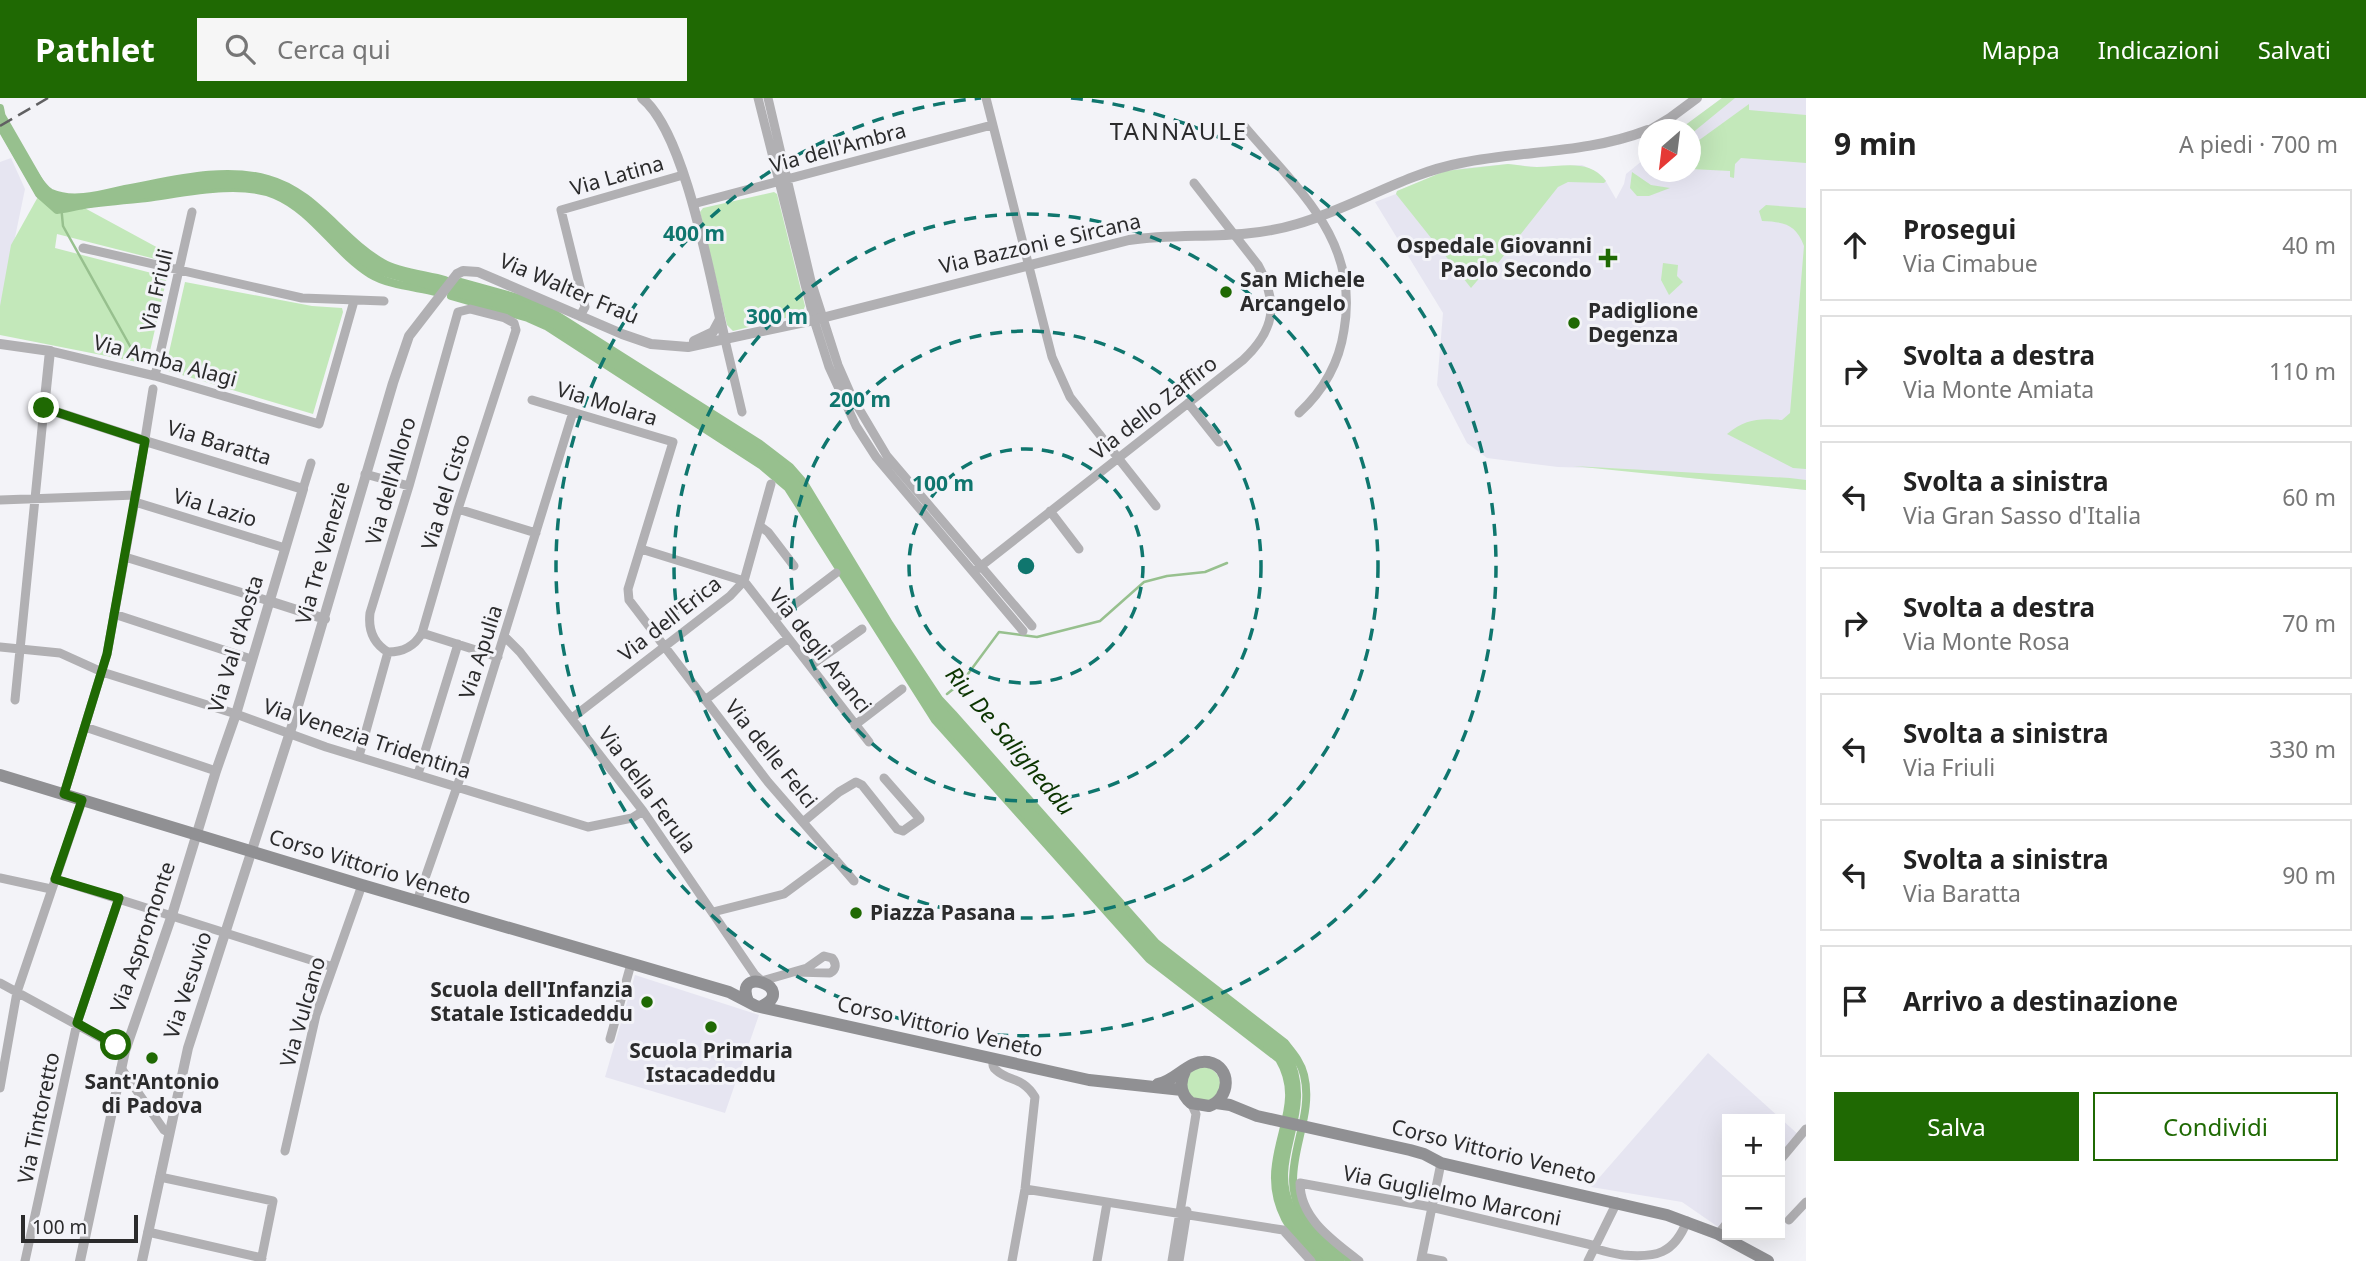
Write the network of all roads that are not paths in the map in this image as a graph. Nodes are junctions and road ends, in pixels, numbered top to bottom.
1 (645, 98) edge
2 (758, 98) edge
3 (768, 98) edge
4 (986, 98) edge
5 (1696, 98) edge
6 (1668, 119) edge
7 (992, 125) junction
8 (1244, 126) dead end
9 (1638, 134) edge
10 (683, 175) junction
11 (784, 181) junction
12 (1194, 183) dead end
13 (692, 204) junction
14 (192, 212) dead end
15 (1320, 217) junction
16 (1235, 235) junction
17 (83, 248) dead end
18 (1029, 264) junction
19 (179, 270) junction
20 (454, 278) joint
21 (354, 300) junction
22 (384, 301) dead end
23 (458, 312) joint
24 (580, 316) junction
25 (720, 318) junction
26 (818, 318) junction
27 (725, 340) junction
28 (0, 344) edge
29 (671, 348) junction
30 (50, 351) junction
31 (155, 376) junction
32 (153, 389) dead end
33 (532, 400) dead end
34 (1188, 403) junction
35 (44, 408) junction
36 (573, 412) junction
37 (743, 412) dead end
38 (1298, 413) dead end
39 (145, 441) junction
40 (673, 442) joint
41 (1219, 442) dead end
42 (1118, 458) junction
43 (312, 463) dead end
44 (365, 474) junction
45 (771, 484) dead end
46 (409, 486) junction
47 (303, 489) junction
48 (34, 499) junction
49 (136, 499) junction
50 (0, 500) edge
51 (1156, 506) dead end
52 (458, 509) junction
53 (1050, 511) junction
54 (760, 526) junction
55 (536, 533) junction
56 (285, 548) junction
57 (641, 549) junction
58 (1079, 549) dead end
59 (125, 557) junction
60 (794, 566) dead end
61 (976, 570) junction
62 (836, 573) dead end
63 (744, 581) junction
64 (269, 601) junction
65 (114, 614) junction
66 (325, 619) junction
67 (774, 620) junction
68 (1032, 626) dead end
69 (862, 629) dead end
70 (1023, 631) dead end
71 (422, 634) junction
72 (505, 637) junction
73 (788, 638) junction
74 (458, 644) junction
75 (0, 647) edge
76 (663, 647) junction
77 (20, 649) junction
78 (388, 652) junction
79 (498, 657) junction
80 (251, 659) junction
81 (810, 666) junction
82 (102, 672) junction
83 (902, 689) dead end
84 (15, 700) dead end
85 (705, 701) junction
86 (236, 715) junction
87 (572, 718) junction
88 (855, 725) junction
89 (85, 727) junction
90 (289, 734) junction
91 (869, 742) dead end
92 (359, 756) junction
93 (216, 771) junction
94 (418, 774) junction
95 (0, 775) edge
96 (884, 778) dead end
97 (457, 786) junction
98 (64, 794) junction
99 (82, 800) junction
100 (643, 811) junction
101 (803, 822) junction
102 (197, 835) junction
103 (251, 852) junction
104 (834, 857) junction
105 (0, 878) edge
106 (55, 879) junction
107 (854, 881) dead end
108 (362, 885) junction
109 (51, 889) junction
110 (119, 898) junction
111 (416, 901) junction
112 (713, 912) junction
113 (172, 915) junction
114 (225, 933) junction
115 (818, 961) junction
116 (631, 964) junction
117 (333, 967) junction
118 (796, 972) junction
119 (821, 972) junction
120 (0, 984) edge
121 (758, 987) junction
122 (17, 992) junction
123 (805, 1016) junction
124 (77, 1023) junction
125 (610, 1039) dead end
126 (125, 1051) junction
127 (993, 1059) junction
128 (121, 1068) junction
129 (1185, 1071) junction
130 (1150, 1085) junction
131 (0, 1088) edge
132 (1226, 1088) junction
133 (1182, 1090) junction
134 (1191, 1103) junction
135 (1212, 1105) junction
136 (1244, 1111) junction
137 (1806, 1129) edge
138 (169, 1133) junction
139 (285, 1151) dead end
140 (1785, 1154) edge
141 (1441, 1163) junction
142 (160, 1177) junction
143 (1025, 1189) junction
144 (1617, 1202) junction
145 (1806, 1202) edge
146 (1107, 1203) junction
147 (1431, 1207) junction
148 (1183, 1216) junction
149 (1789, 1220) dead end
150 (1687, 1221) junction
151 (1722, 1229) edge
152 (148, 1233) junction
153 (1718, 1234) junction
154 (1596, 1247) junction
155 (261, 1259) edge
156 (1422, 1259) edge
157 (26, 1261) edge
158 (80, 1261) edge
159 (142, 1261) edge
160 (1012, 1261) edge
161 (1097, 1261) edge
162 (1172, 1261) edge
163 (1179, 1261) edge
164 (1311, 1261) edge
165 (1359, 1261) edge
166 (1443, 1261) edge
167 (1588, 1261) edge
168 (1768, 1261) edge

1 - 10 street
2 - 11 street
3 - 11 street
4 - 7 street
5 - 6 street, Via Bazzoni e Sircana
7 - 11 street, Via dell'Ambra
7 - 18 street
8 - 15 street
9 - 15 street, Via Bazzoni e Sircana
10 - 13 street
10 - 24 street, Via Latina
11 - 13 street, Via dell'Ambra
11 - 26 street
12 - 16 street, Via dello Zaffiro
13 - 25 street
14 - 19 street, Via Friuli
15 - 16 street, Via Bazzoni e Sircana
15 - 38 street
16 - 18 street, Via Bazzoni e Sircana
16 - 34 street, Via dello Zaffiro
17 - 19 street
18 - 26 street, Via Bazzoni e Sircana
18 - 42 street
19 - 21 street
19 - 31 street, Via Friuli
20 - 24 street, Via Walter Frau
20 - 44 street, Via Tre Venezie
21 - 22 street
21 - 31 street, Via Amba Alagi
23 - 46 street, Via dell'Alloro
23 - 52 street, Via del Cisto
24 - 29 street, Via Walter Frau
25 - 27 street
25 - 29 street
26 - 27 street, Via Bazzoni e Sircana
26 - 61 street
27 - 29 street, Via Walter Frau
27 - 37 street
28 - 30 street, Via Amba Alagi
30 - 31 street, Via Amba Alagi
30 - 35 street
32 - 39 street
33 - 36 street, Via Molara
34 - 41 street
34 - 42 street, Via dello Zaffiro
35 - 39 street, Via Baratta
35 - 48 street
36 - 40 street, Via Molara
36 - 55 street, Via Apulia
39 - 47 street, Via Baratta
39 - 49 street
40 - 57 street, Via delle Felci
42 - 51 street
42 - 53 street, Via dello Zaffiro
43 - 47 street, Via Val d'Aosta
44 - 46 street
44 - 66 street, Via Tre Venezie
45 - 54 street, Via dell'Erica
46 - 78 street, Via dell'Alloro
47 - 56 street, Via Val d'Aosta
48 - 49 street, Via Lazio
48 - 50 street, Via Lazio
48 - 77 street
49 - 56 street, Via Lazio
49 - 59 street
52 - 55 street
52 - 71 street, Via del Cisto
53 - 58 street
53 - 61 street, Via dello Zaffiro
54 - 60 street
54 - 63 street, Via dell'Erica
55 - 72 street, Via Apulia
56 - 64 street, Via Val d'Aosta
57 - 63 street
57 - 76 street, Via delle Felci
59 - 64 street
59 - 65 street
61 - 68 street
61 - 70 street
62 - 67 street
63 - 67 street, Via degli Aranci
63 - 76 street, Via dell'Erica
64 - 66 street
64 - 80 street, Via Val d'Aosta
65 - 80 street
65 - 82 street
66 - 90 street, Via Tre Venezie
67 - 73 street, Via degli Aranci
69 - 81 street
71 - 74 street
71 - 78 street
72 - 79 street, Via Apulia
72 - 87 street, Via della Ferula
73 - 81 street, Via degli Aranci
73 - 85 street
74 - 79 street
74 - 94 street
75 - 77 street, Via Venezia Tridentina
76 - 85 street, Via delle Felci
76 - 87 street, Via dell'Erica
77 - 82 street, Via Venezia Tridentina
77 - 84 street
78 - 92 street
79 - 97 street, Via Apulia
80 - 86 street, Via Val d'Aosta
81 - 88 street, Via degli Aranci
82 - 86 street, Via Venezia Tridentina
82 - 89 street
83 - 88 street
85 - 101 street, Via delle Felci
86 - 90 street, Via Venezia Tridentina
86 - 93 street, Via Val d'Aosta
87 - 100 street, Via della Ferula
88 - 91 street, Via degli Aranci
89 - 93 street
89 - 98 street
90 - 92 street, Via Venezia Tridentina
90 - 103 street, Via Tre Venezie
92 - 94 street, Via Venezia Tridentina
93 - 102 street, Via Val d'Aosta
94 - 97 street, Via Venezia Tridentina
95 - 98 main road, Corso Vittorio Veneto
96 - 101 street
97 - 100 street, Via Venezia Tridentina
97 - 111 street, Via Apulia
98 - 99 main road, Corso Vittorio Veneto
99 - 102 main road, Corso Vittorio Veneto
99 - 106 street
100 - 112 street, Via della Ferula
101 - 104 street, Via delle Felci
102 - 103 main road, Corso Vittorio Veneto
102 - 113 street, Via Aspromonte
103 - 108 main road, Corso Vittorio Veneto
103 - 114 street, Via Vesuvio
104 - 107 street, Via delle Felci
104 - 112 street
105 - 109 street
106 - 109 street
106 - 110 street
108 - 111 main road, Corso Vittorio Veneto
108 - 117 street, Via Vulcano
109 - 122 street
110 - 113 street
110 - 124 street, Via Tintoretto
111 - 116 main road, Corso Vittorio Veneto
112 - 121 street, Via della Ferula
113 - 114 street
113 - 126 street, Via Aspromonte
114 - 117 street
114 - 138 street, Via Vesuvio
115 - 118 street
115 - 119 street
115 - 119 street
116 - 121 main road, Corso Vittorio Veneto
116 - 125 street
117 - 139 street, Via Vulcano
118 - 119 street
118 - 121 street
120 - 122 street
121 - 123 main road, Corso Vittorio Veneto
121 - 123 main road, Corso Vittorio Veneto
122 - 124 street
122 - 131 street
123 - 127 main road, Corso Vittorio Veneto
124 - 126 street
124 - 157 street, Via Tintoretto
126 - 128 street, Via Aspromonte
127 - 130 main road, Corso Vittorio Veneto
127 - 143 street
128 - 138 street
128 - 158 street, Via Aspromonte
129 - 130 main road, Corso Vittorio Veneto
129 - 132 main road
129 - 133 main road
130 - 133 main road, Corso Vittorio Veneto
132 - 135 main road
132 - 136 main road
133 - 134 main road
134 - 135 main road
134 - 148 street
135 - 136 main road, Corso Vittorio Veneto
135 - 148 street
136 - 141 main road, Corso Vittorio Veneto
137 - 140 street
138 - 142 street, Via Vesuvio
141 - 144 main road, Corso Vittorio Veneto
141 - 147 street
142 - 152 street, Via Vesuvio
142 - 155 street
143 - 146 street
143 - 160 street
144 - 150 main road, Corso Vittorio Veneto
144 - 154 street
145 - 149 street
146 - 148 street
146 - 161 street
147 - 154 street, Via Guglielmo Marconi
147 - 156 street
147 - 165 street, Via Guglielmo Marconi
148 - 162 street
148 - 163 street
148 - 164 street
150 - 153 main road, Corso Vittorio Veneto
150 - 154 street, Via Guglielmo Marconi
151 - 153 street
152 - 155 street
152 - 159 street, Via Vesuvio
153 - 168 main road, Corso Vittorio Veneto
154 - 167 street
156 - 166 street

